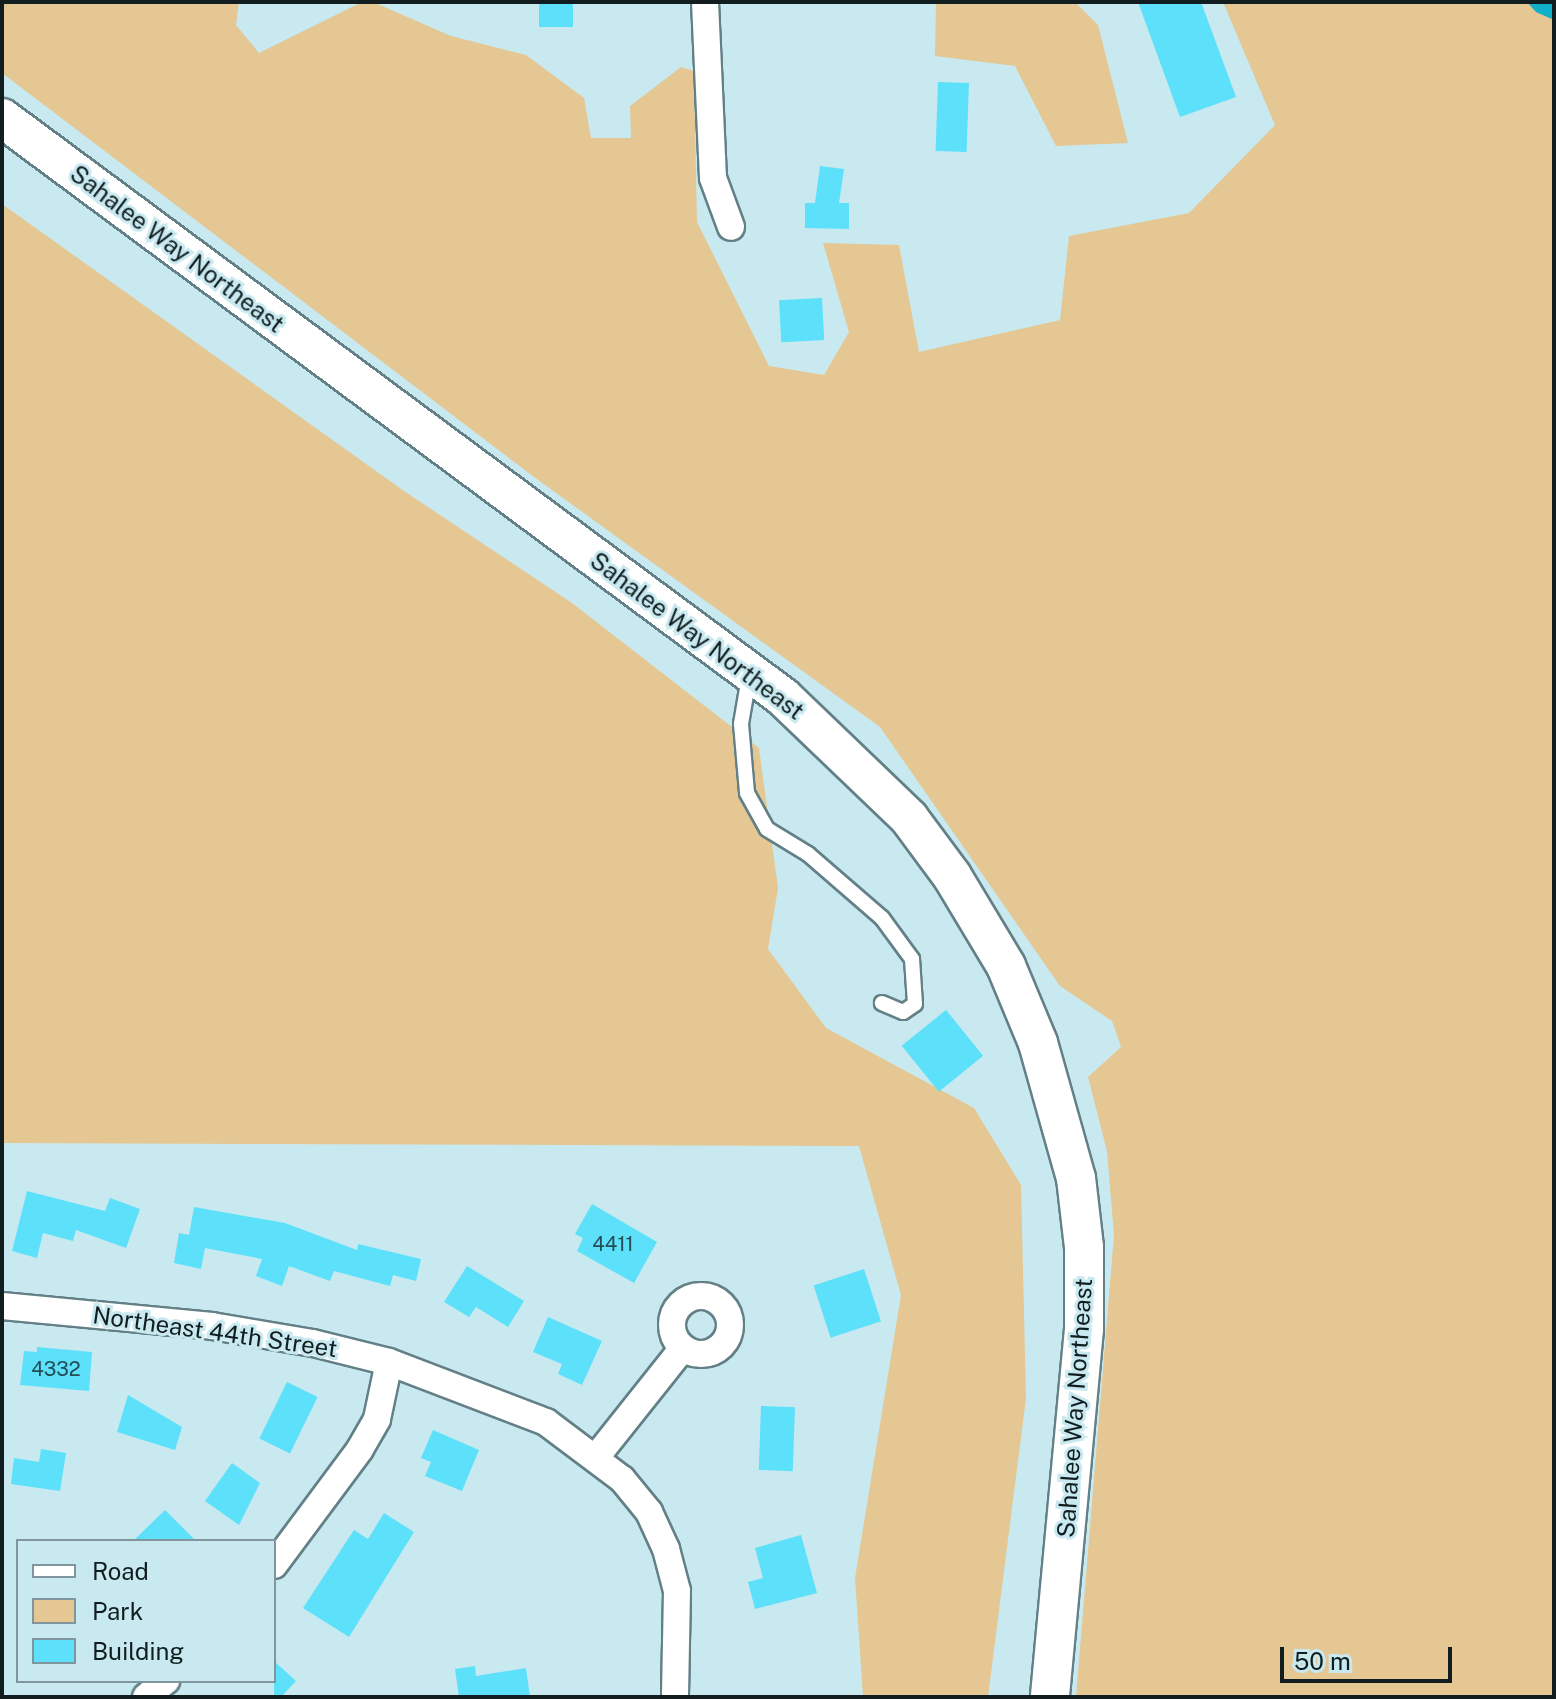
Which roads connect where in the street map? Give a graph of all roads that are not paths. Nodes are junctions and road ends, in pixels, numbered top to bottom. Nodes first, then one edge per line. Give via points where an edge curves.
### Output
1 (705, 2) edge
2 (2, 118) edge
3 (731, 227) dead end
4 (750, 672) junction
5 (882, 1003) dead end
6 (2, 1306) edge
7 (683, 1348) dead end
8 (389, 1362) junction
9 (597, 1456) junction
10 (276, 1562) edge
11 (164, 1683) edge
12 (146, 1697) edge
13 (675, 1697) edge
14 (1050, 1697) edge

1 - 3 street via 713,178
2 - 4 main road, Sahalee Way Northeast
4 - 5 lane via 741,724 747,793 767,829 808,854 882,918 912,959 915,1004 903,1012
4 - 14 main road, Sahalee Way Northeast via 909,818 952,876 1006,966 1061,1114 1082,1233 1084,1329
6 - 8 street, Northeast 44th Street via 212,1326
7 - 9 street
8 - 9 street, Northeast 44th Street via 504,1402
8 - 10 street via 377,1419
9 - 13 street, Northeast 44th Street via 649,1512 666,1549 677,1591
11 - 12 street

